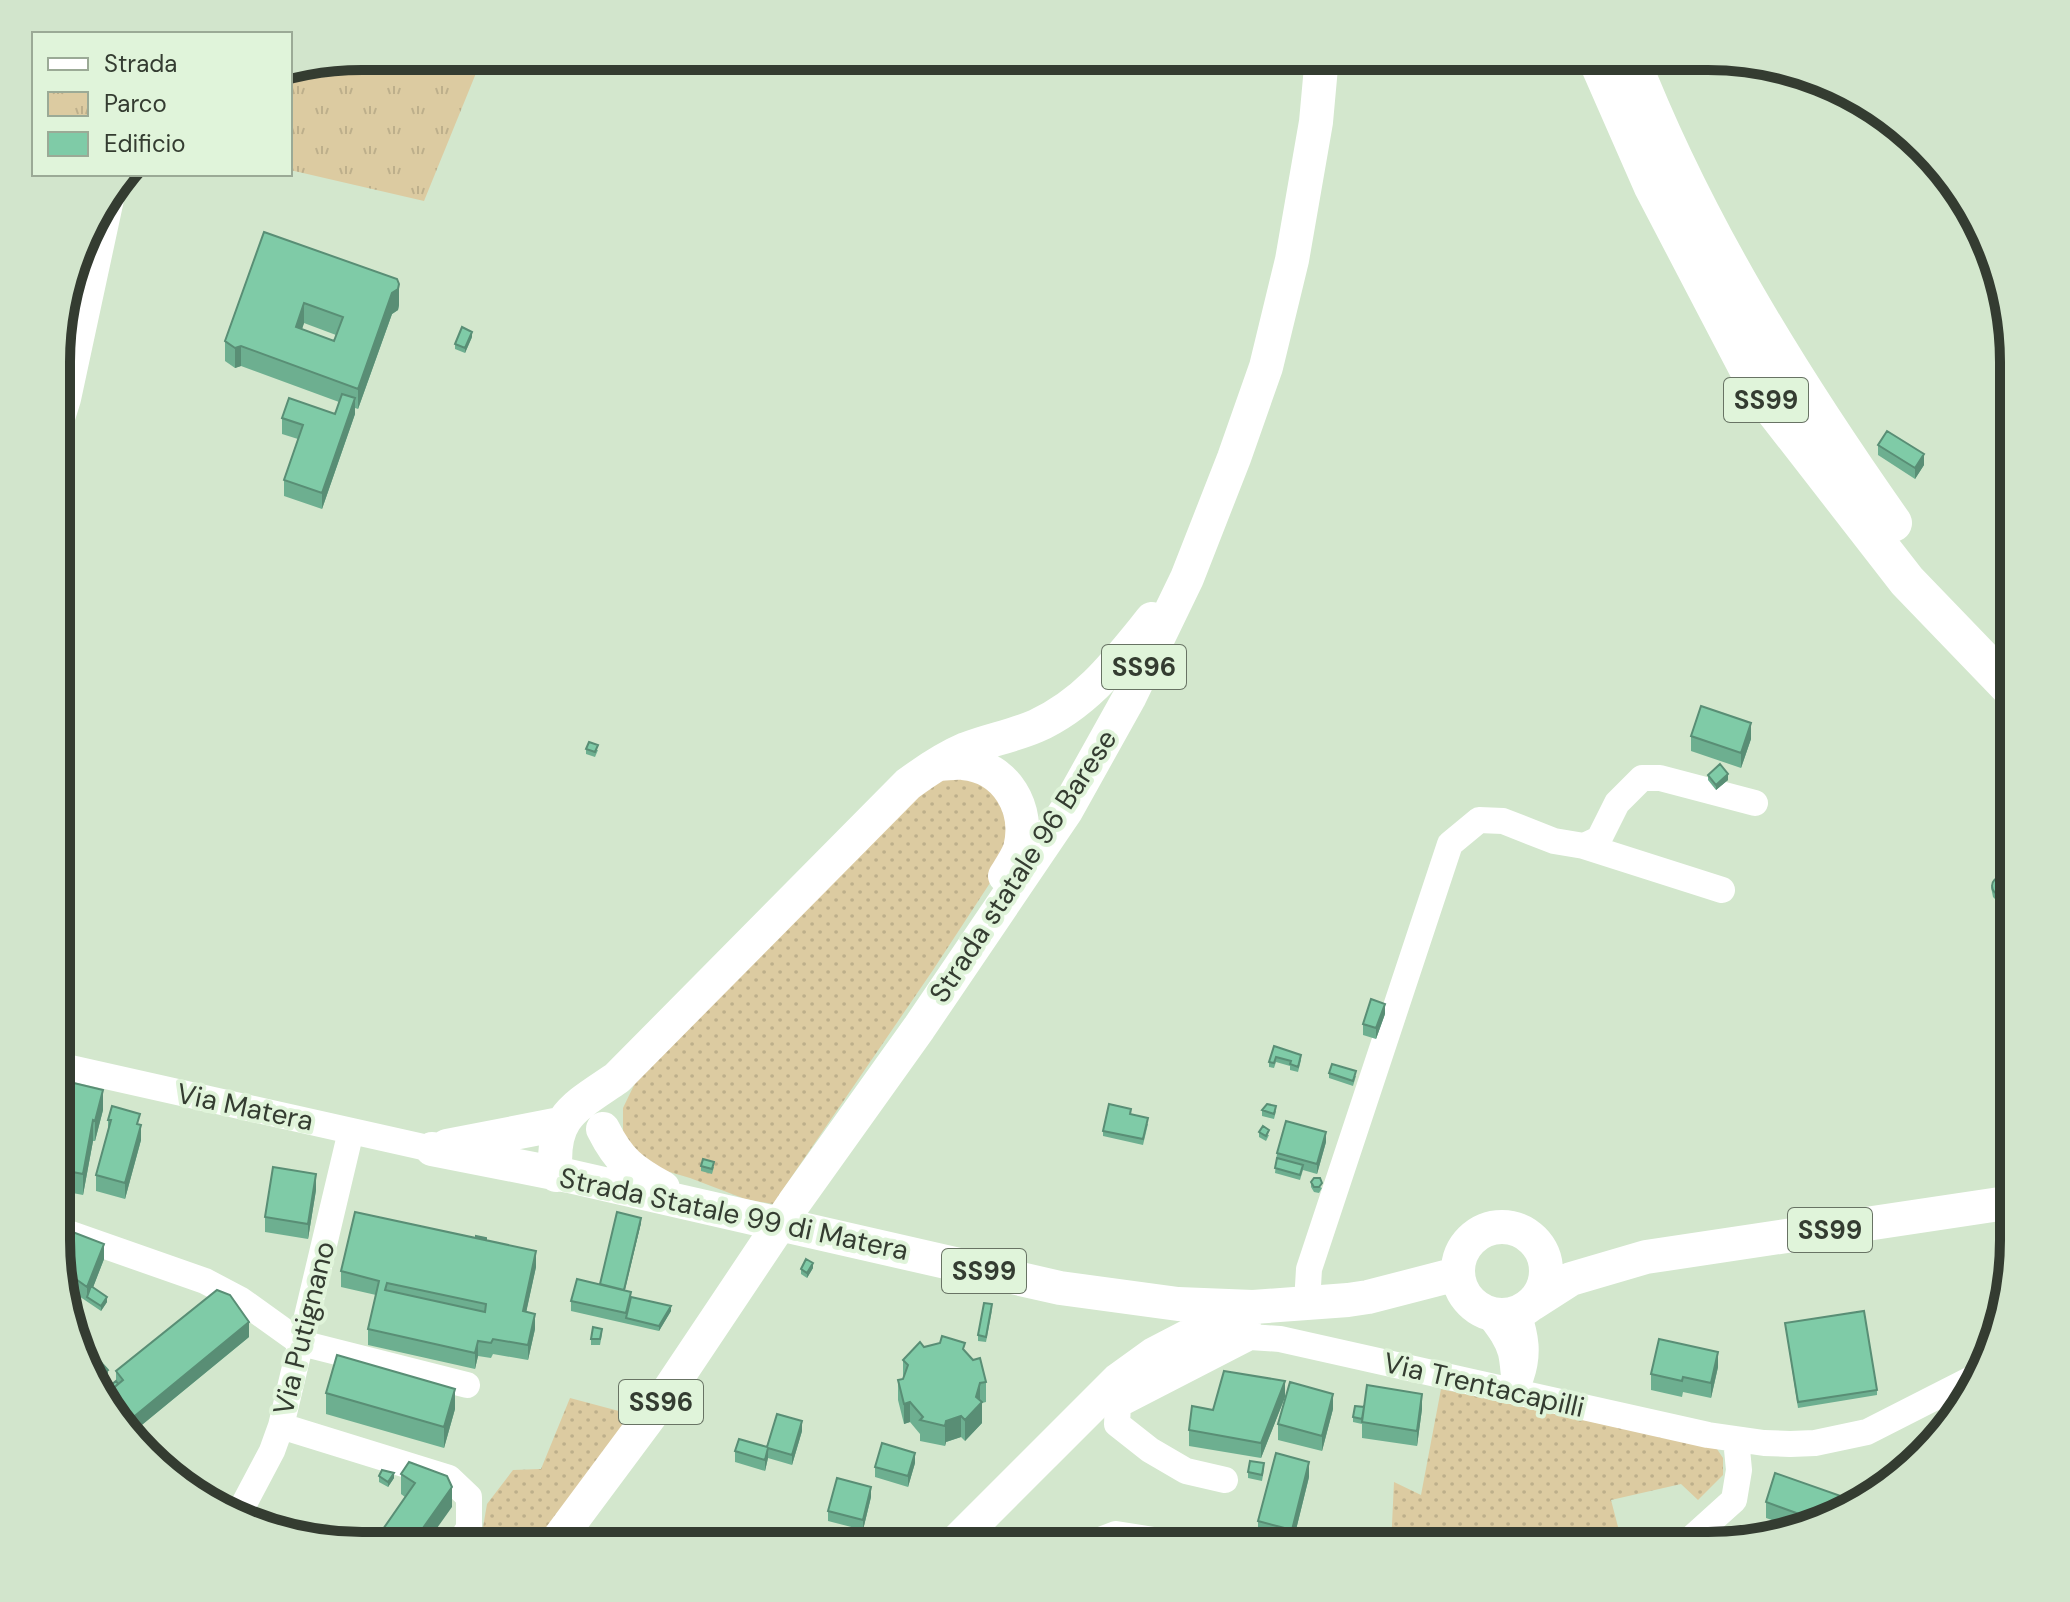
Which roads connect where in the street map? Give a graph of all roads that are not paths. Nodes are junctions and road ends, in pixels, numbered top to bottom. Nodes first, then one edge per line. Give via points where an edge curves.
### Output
1 (1321, 70) edge
2 (1602, 70) edge
3 (1635, 70) edge
4 (106, 221) edge
5 (70, 390) edge
6 (1234, 458) junction
7 (2000, 647) edge
8 (2000, 677) edge
9 (934, 765) junction
10 (1755, 803) dead end
11 (1584, 846) junction
12 (1722, 890) dead end
13 (919, 1028) junction
14 (70, 1068) edge
15 (617, 1078) junction
16 (560, 1124) junction
17 (603, 1129) junction
18 (351, 1131) junction
19 (432, 1149) junction
20 (562, 1176) junction
21 (2000, 1204) edge
22 (695, 1205) junction
23 (70, 1234) edge
24 (1646, 1257) junction
25 (1545, 1259) junction
26 (1492, 1301) junction
27 (1292, 1305) junction
28 (301, 1343) junction
29 (1962, 1383) edge
30 (467, 1385) dead end
31 (1517, 1392) junction
32 (281, 1426) junction
33 (1736, 1439) junction
34 (1225, 1480) dead end
35 (243, 1506) edge
36 (466, 1532) edge
37 (564, 1532) edge
38 (966, 1532) edge
39 (1699, 1532) edge

1 - 6 main road, Strada statale 96 Barese / SS96 via 1292,260 1266,367
2 - 8 highway, SS99 via 1653,187 1760,392 1907,581
3 - 7 highway, SS99 via 1653,117 1734,273 1828,429 1892,522
4 - 5 street
6 - 9 main road via 1155,615 1103,680 1037,725
6 - 13 main road, Strada statale 96 Barese / SS96 via 1187,578 1129,698 1066,811
9 - 13 main road via 964,762 995,773 1015,794 1023,822 1019,851
9 - 15 main road via 908,784
10 - 11 street via 1642,778 1617,803 1599,839
11 - 12 street
11 - 27 street via 1554,841 1503,821 1479,820 1450,844 1309,1269
13 - 37 main road, Strada statale 96 Barese / SS96 via 667,1393
14 - 18 street, Via Matera
15 - 16 main road
15 - 17 main road
16 - 19 main road
16 - 20 main road via 554,1151
17 - 20 main road via 589,1156
17 - 22 main road via 613,1151 632,1171
18 - 19 street, Via Matera
18 - 28 street, Via Putignano
19 - 20 main road, Strada Statale 99 di Matera / SS99
20 - 22 main road, Strada Statale 99 di Matera / SS99
21 - 24 main road, SS99
22 - 27 main road, Strada Statale 99 di Matera / SS99 via 1060,1288 1178,1304
23 - 28 street via 205,1281
24 - 25 main road, SS99
24 - 26 main road, SS99
25 - 26 main road via 1544,1283
25 - 26 main road via 1528,1235 1516,1229 1501,1226 1474,1236 1459,1260
26 - 27 main road, Strada Statale 99 di Matera / SS99 via 1368,1297
26 - 31 street via 1512,1356
27 - 38 main road via 1206,1327 1154,1354 1118,1380
28 - 30 street
28 - 32 street, Via Putignano
29 - 33 street, Via Trentacapilli via 1867,1432 1815,1443
31 - 33 street, Via Trentacapilli
31 - 34 street, Via Trentacapilli via 1280,1339 1250,1337 1118,1405 1117,1424 1150,1450 1186,1471
32 - 35 street, Via Putignano
32 - 36 street via 449,1478 469,1497
33 - 39 street via 1739,1470 1734,1500

